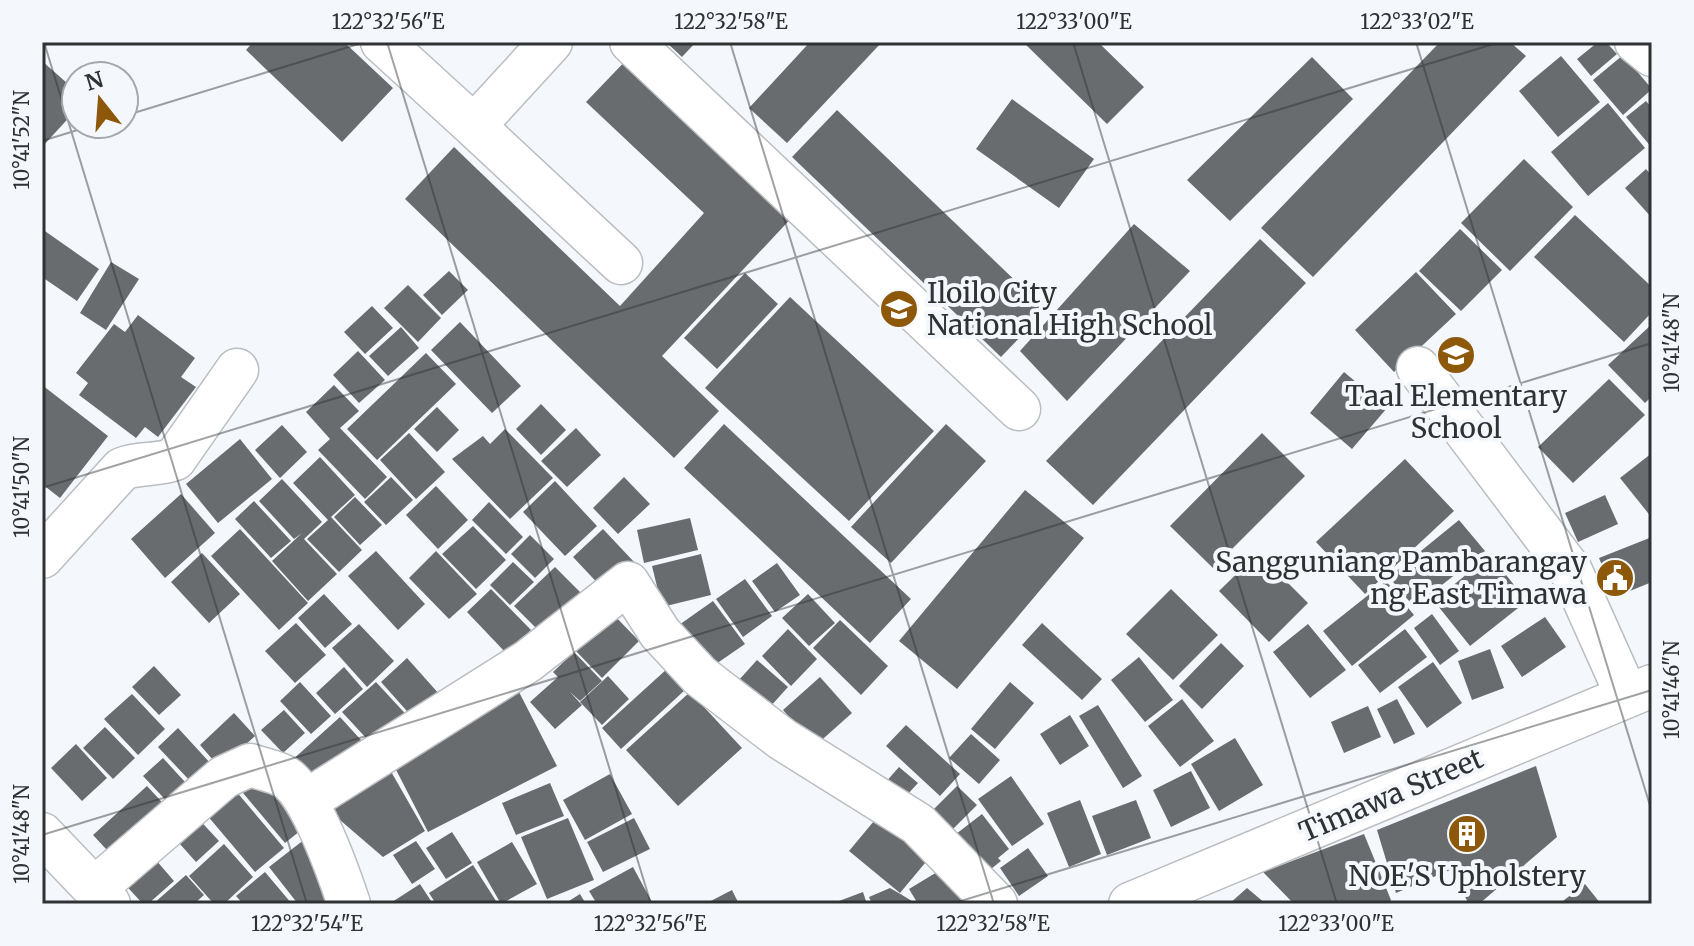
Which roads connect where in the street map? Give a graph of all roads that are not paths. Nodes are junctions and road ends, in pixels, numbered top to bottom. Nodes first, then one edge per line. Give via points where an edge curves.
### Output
1 (382, 42) edge
2 (551, 42) edge
3 (631, 42) edge
4 (1636, 42) edge
5 (1652, 55) edge
6 (474, 126) junction
7 (621, 263) dead end
8 (1418, 368) dead end
9 (237, 370) dead end
10 (1019, 409) dead end
11 (44, 552) edge
12 (1640, 691) edge
13 (306, 801) junction
14 (42, 834) edge
15 (102, 896) edge
16 (349, 904) edge
17 (996, 904) edge
18 (1130, 904) edge

1 - 6 street
2 - 6 street
3 - 10 street
4 - 5 street
6 - 7 street
8 - 12 street via 1571,571
9 - 11 street via 175,459 122,469
12 - 18 street, Timawa Street
13 - 15 street via 287,778 250,765 224,777
13 - 16 street
13 - 17 street via 528,661 628,583 660,633 700,676 782,739 918,824
14 - 15 street

